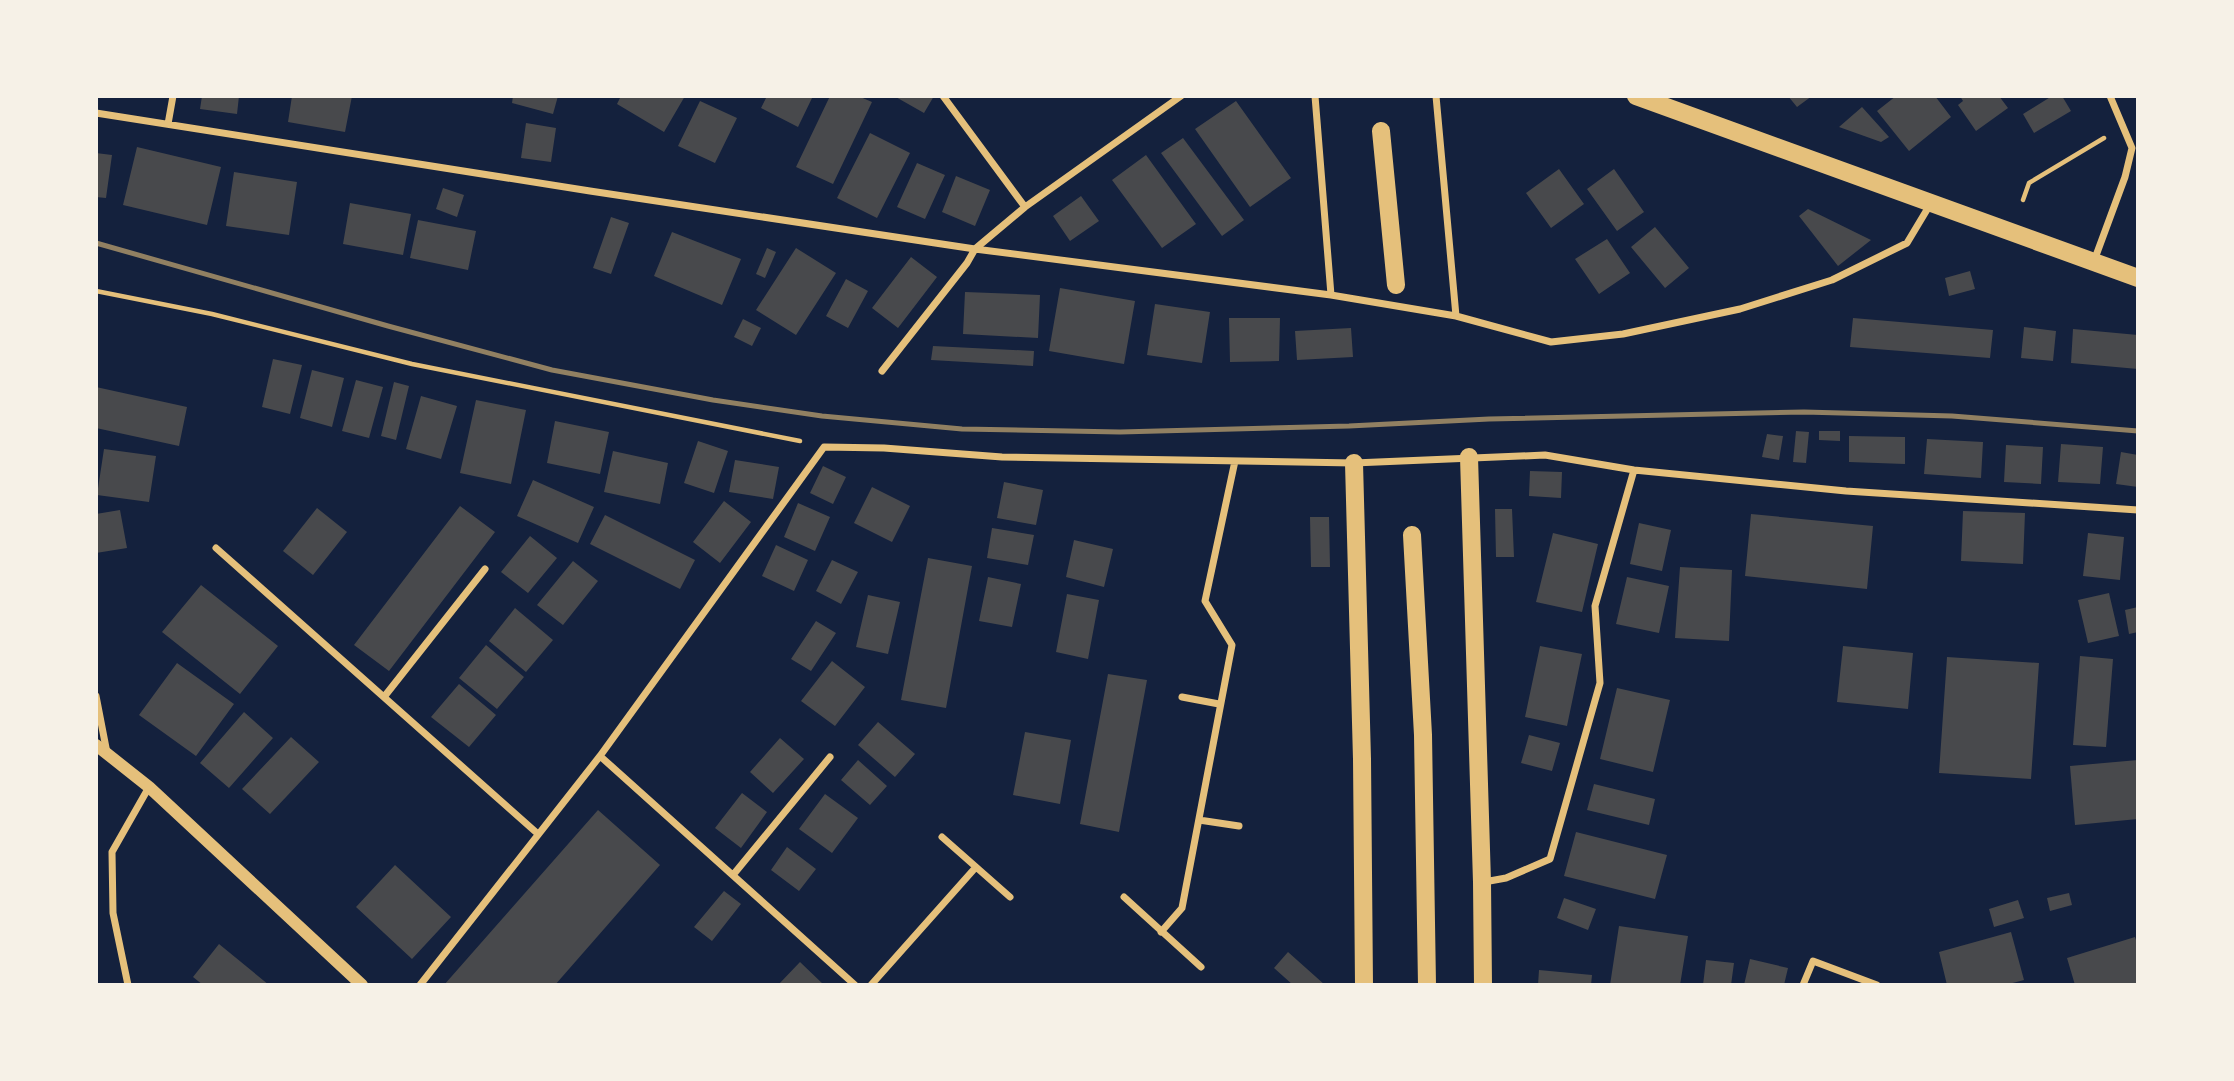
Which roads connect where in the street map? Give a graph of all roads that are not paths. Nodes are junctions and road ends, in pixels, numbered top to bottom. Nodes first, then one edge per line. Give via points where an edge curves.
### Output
1 (173, 96) edge
2 (943, 96) edge
3 (1181, 96) edge
4 (1315, 96) edge
5 (1436, 96) edge
6 (1636, 96) edge
7 (2110, 96) edge
8 (96, 113) edge
9 (169, 124) junction
10 (1381, 131) dead end
11 (1931, 203) junction
12 (1025, 207) junction
13 (975, 249) junction
14 (2094, 261) junction
15 (2138, 278) edge
16 (1396, 285) dead end
17 (1331, 295) junction
18 (1456, 316) junction
19 (882, 371) dead end
20 (1469, 457) junction
21 (1235, 461) junction
22 (1354, 463) junction
23 (1634, 470) junction
24 (2138, 510) edge
25 (1412, 536) dead end
26 (216, 548) dead end
27 (485, 569) dead end
28 (96, 696) edge
29 (384, 697) junction
30 (1182, 697) dead end
31 (1219, 704) junction
32 (102, 749) edge
33 (600, 756) junction
34 (830, 757) dead end
35 (149, 788) junction
36 (1199, 820) junction
37 (1239, 826) dead end
38 (538, 834) junction
39 (942, 837) dead end
40 (976, 867) junction
41 (733, 875) junction
42 (1482, 882) junction
43 (1010, 897) dead end
44 (1124, 897) dead end
45 (1161, 932) junction
46 (1200, 967) dead end
47 (128, 985) edge
48 (362, 985) edge
49 (420, 985) edge
50 (855, 985) edge
51 (871, 985) edge
52 (1364, 985) edge
53 (1427, 985) edge
54 (1483, 985) edge
55 (1803, 985) edge
56 (1877, 985) edge

1 - 9 street
2 - 12 street
3 - 12 street
4 - 17 street
5 - 18 street
6 - 11 main road
7 - 14 street via 2132,148
8 - 9 street
9 - 13 street
10 - 16 main road
11 - 14 main road
11 - 18 street via 1907,243 1832,280 1740,309 1623,334 1551,342
12 - 13 street
13 - 17 street
13 - 19 street
14 - 15 main road
17 - 18 street
20 - 22 street
20 - 23 street via 1545,455
20 - 42 main road
21 - 22 street
21 - 31 street via 1205,601 1232,645
21 - 33 street via 1002,457 824,447
22 - 52 main road
23 - 24 street via 1846,491
23 - 42 street via 1595,606 1600,683 1550,859 1506,878
25 - 53 main road via 1423,735
26 - 29 street
27 - 29 street
28 - 32 street
29 - 38 street
30 - 31 street
31 - 36 street
32 - 35 street
33 - 38 street
33 - 41 street
34 - 41 street
35 - 47 street via 112,852 113,913
35 - 48 street
36 - 37 street
36 - 45 street via 1182,908
38 - 49 street
39 - 40 street
40 - 43 street
40 - 51 street
41 - 50 street
42 - 54 main road
44 - 45 street
45 - 46 street
55 - 56 street via 1813,961

